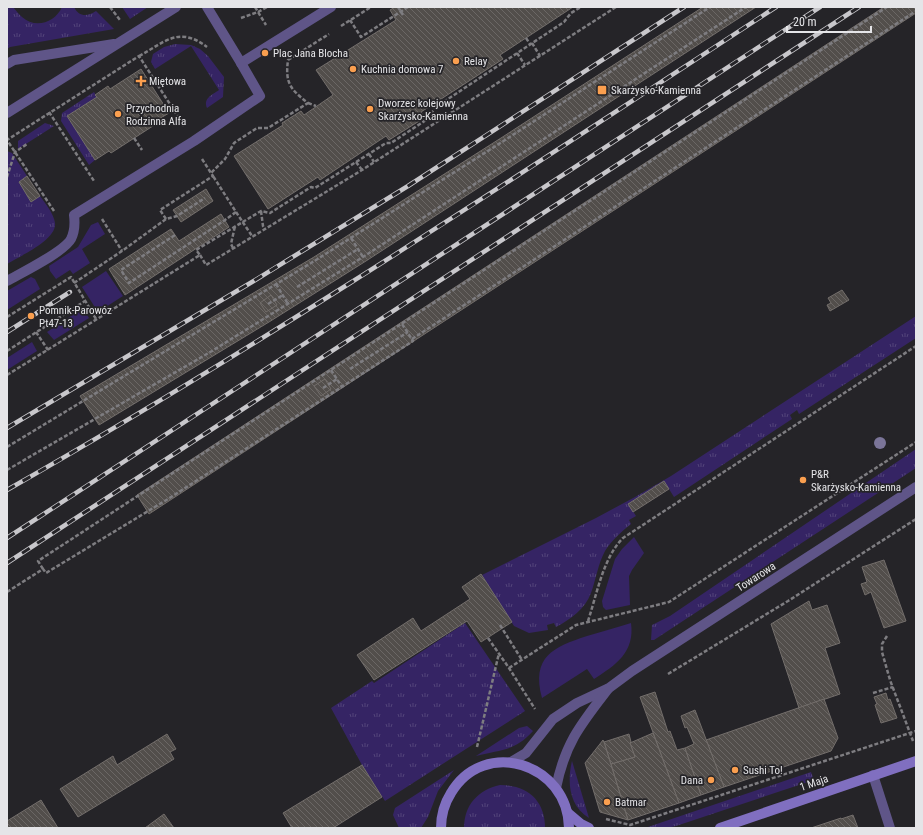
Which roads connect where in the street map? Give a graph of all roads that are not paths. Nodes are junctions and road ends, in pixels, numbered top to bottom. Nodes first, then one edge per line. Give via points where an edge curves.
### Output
1 (176, 7) edge
2 (207, 7) edge
3 (331, 7) edge
4 (118, 43) junction
5 (241, 63) junction
6 (7, 64) edge
7 (7, 113) edge
8 (7, 281) edge
9 (916, 487) edge
10 (609, 688) junction
11 (916, 761) edge
12 (511, 762) junction
13 (873, 775) junction
14 (556, 788) junction
15 (568, 813) junction
16 (440, 826) edge
17 (569, 828) edge
18 (590, 828) edge
19 (720, 828) edge
20 (890, 828) edge

1 - 4 street
2 - 5 street
3 - 5 street
4 - 6 street via 14,60
4 - 7 street
5 - 8 street via 260,96 194,141 74,215 75,226 71,239 60,251
9 - 10 street, Towarowa
10 - 12 street, Towarowa via 577,703 553,719 526,753
10 - 14 street, Towarowa via 576,732 563,760
11 - 13 street, 1 Maja
12 - 14 street via 535,770
12 - 16 street via 485,766 463,778 447,799
13 - 19 street, 1 Maja
13 - 20 street
14 - 15 street
15 - 17 street
15 - 18 street

